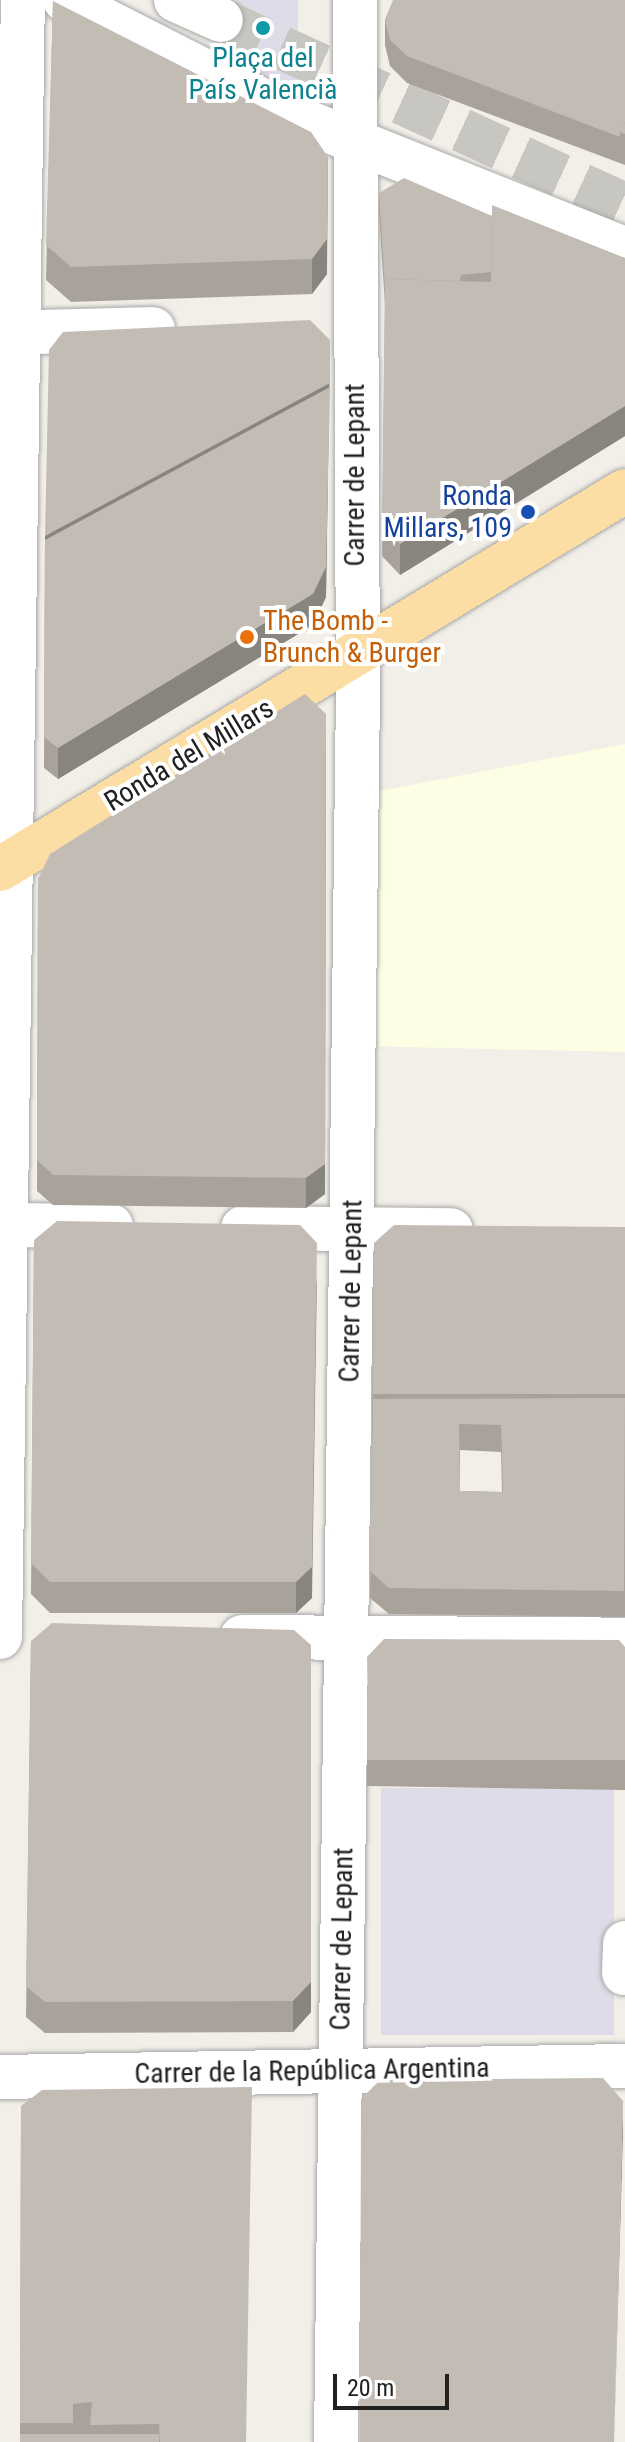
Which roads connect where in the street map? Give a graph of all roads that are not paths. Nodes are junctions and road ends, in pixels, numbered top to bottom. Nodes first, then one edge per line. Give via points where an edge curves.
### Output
1 (23, 0) edge
2 (65, 0) edge
3 (176, 0) edge
4 (355, 0) edge
5 (221, 20) tunnel mouth
6 (354, 139) junction
7 (625, 249) edge
8 (190, 328) edge
9 (9, 333) edge
10 (625, 491) edge
11 (355, 655) junction
12 (4, 867) edge
13 (2, 1225) edge
14 (152, 1227) edge
15 (198, 1227) edge
16 (351, 1229) junction
17 (486, 1231) edge
18 (12, 1636) edge
19 (206, 1637) edge
20 (346, 1638) junction
21 (625, 1640) edge
22 (344, 1796) junction
23 (625, 1943) edge
24 (624, 1973) edge
25 (365, 1976) dead end
26 (625, 2066) edge
27 (340, 2071) junction
28 (0, 2077) edge
29 (336, 2442) edge

1 - 9 street
2 - 6 street via 297,118
3 - 5 street
4 - 6 street, Carrer de Lepant
6 - 7 street
6 - 11 street, Carrer de Lepant via 336,324
8 - 9 street
9 - 12 street
10 - 11 main road, Ronda del Millars
11 - 12 main road, Ronda del Millars
11 - 16 street, Carrer de Lepant
12 - 13 street
13 - 14 street
13 - 18 street
15 - 16 street
16 - 17 street
16 - 20 street, Carrer de Lepant
19 - 20 street
20 - 21 street
20 - 22 street, Carrer de Lepant
22 - 25 street via 368,1834
22 - 27 street, Carrer de Lepant
23 - 24 street
26 - 27 street, Carrer de la República Argentina
27 - 28 street, Carrer de la República Argentina
27 - 29 street, Carrer de Lepant

